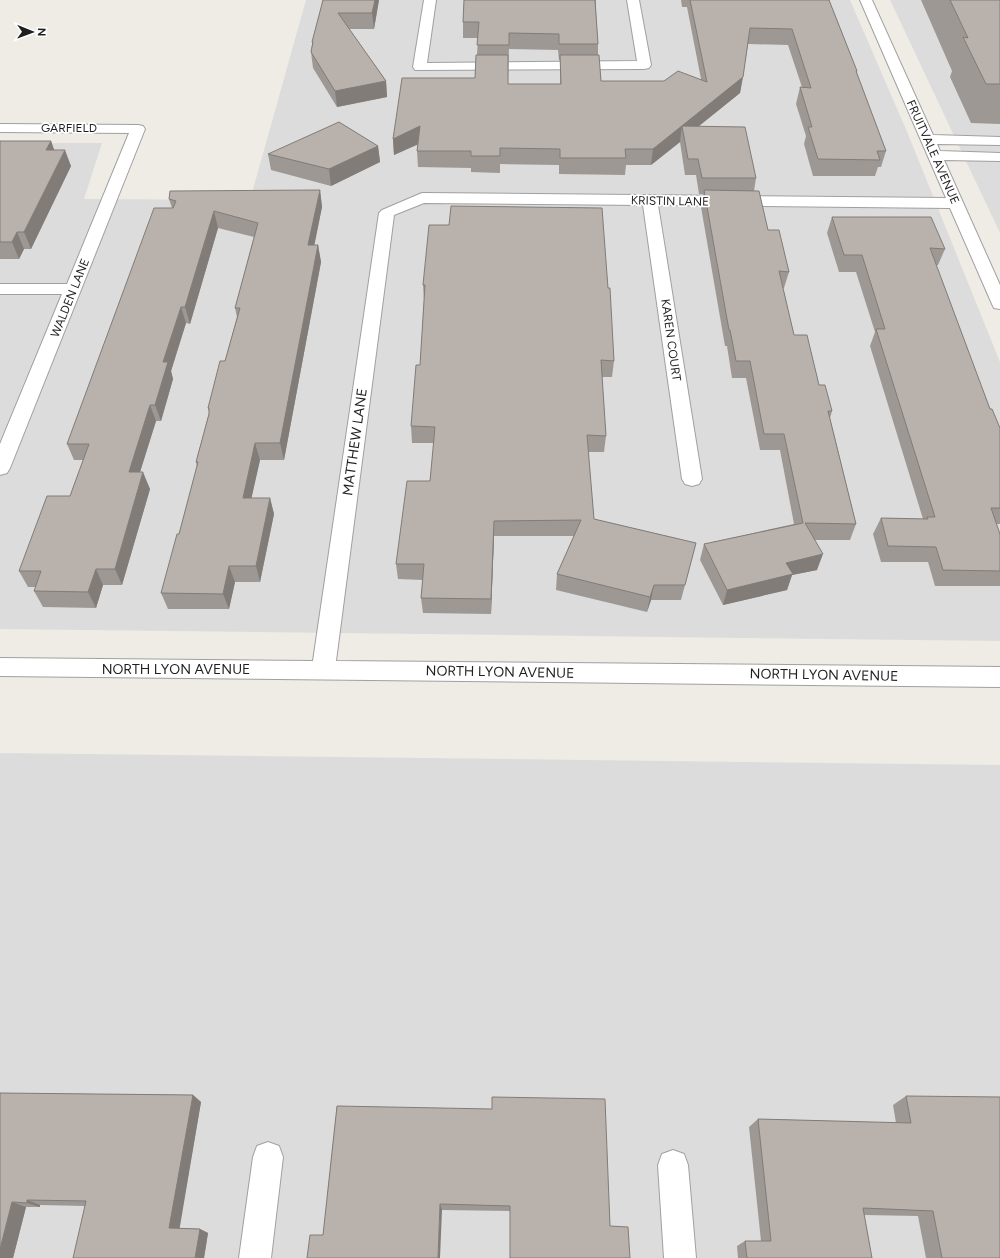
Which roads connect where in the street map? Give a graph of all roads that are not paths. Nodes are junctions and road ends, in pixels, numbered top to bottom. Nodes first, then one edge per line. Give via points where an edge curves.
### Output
1 (430, 0) edge
2 (634, 0) edge
3 (866, 0) edge
4 (0, 128) edge
5 (138, 129) joint
6 (927, 139) junction
7 (1000, 141) edge
8 (935, 155) junction
9 (1000, 157) edge
10 (650, 200) junction
11 (956, 203) junction
12 (387, 213) joint
13 (0, 289) edge
14 (74, 289) junction
15 (1000, 304) edge
16 (0, 468) edge
17 (692, 479) dead end
18 (0, 667) edge
19 (323, 670) junction
20 (1000, 677) edge
21 (268, 1157) dead end
22 (673, 1165) dead end
23 (255, 1258) edge
24 (680, 1258) edge

1 - 2 street via 420,67 644,65
3 - 6 street, FRUITVALE AVENUE
4 - 5 street, GARFIELD
5 - 14 street, WALDEN LANE
6 - 7 street
6 - 8 street, FRUITVALE AVENUE
8 - 9 street
8 - 11 street, FRUITVALE AVENUE
10 - 11 street, KRISTIN LANE
10 - 12 street, KRISTIN LANE via 422,198
10 - 17 street, KAREN COURT
11 - 15 street, FRUITVALE AVENUE
12 - 19 street, MATTHEW LANE
13 - 14 street
14 - 16 street, WALDEN LANE
18 - 19 street, NORTH LYON AVENUE
19 - 20 street, NORTH LYON AVENUE
21 - 23 street
22 - 24 street

